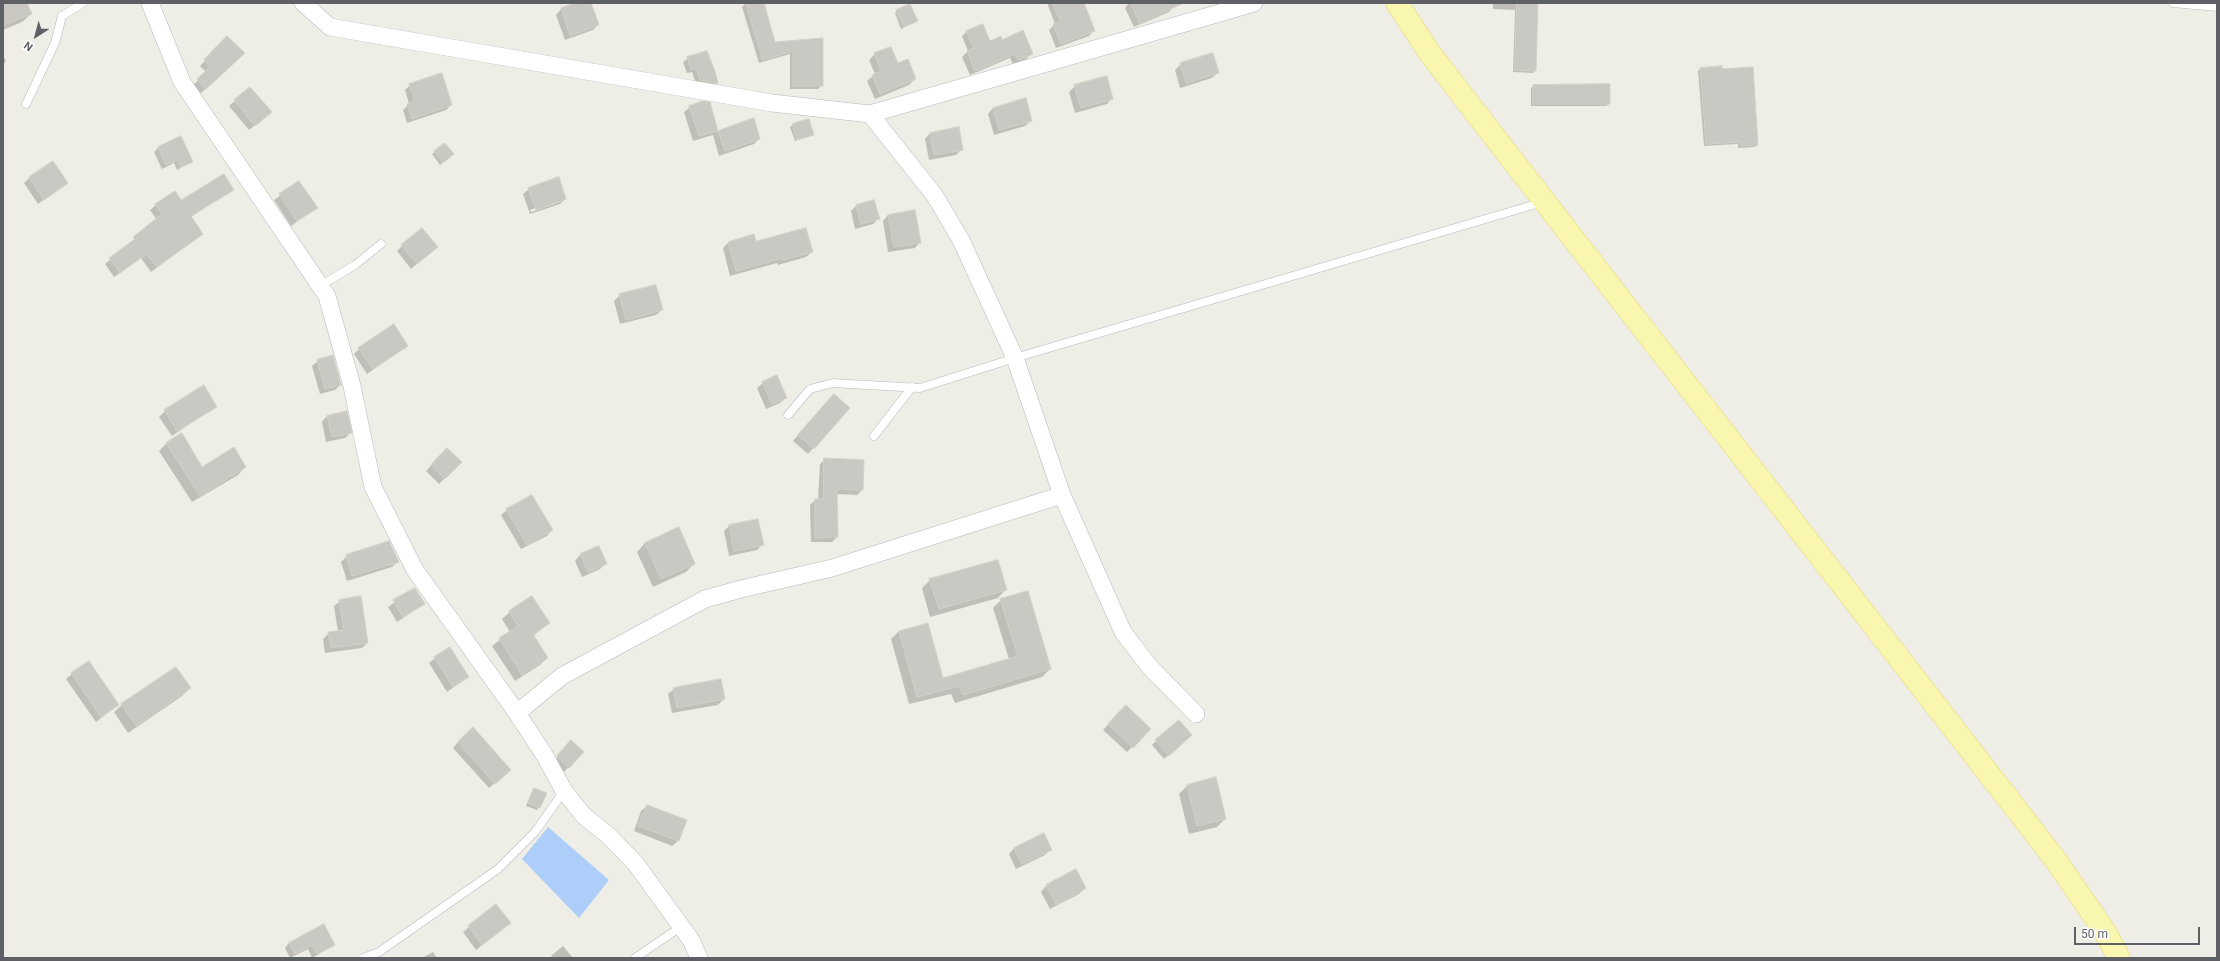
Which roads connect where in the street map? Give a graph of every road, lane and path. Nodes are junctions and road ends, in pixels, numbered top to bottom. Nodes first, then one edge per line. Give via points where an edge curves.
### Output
1 (83, 3) edge
2 (150, 3) edge
3 (304, 3) edge
4 (1254, 3) edge
5 (1397, 3) edge
6 (2173, 3) edge
7 (2217, 7) edge
8 (26, 104) dead end
9 (870, 114) junction
10 (1544, 202) junction
11 (381, 244) dead end
12 (320, 286) junction
13 (1015, 358) junction
14 (912, 388) junction
15 (788, 415) dead end
16 (874, 436) dead end
17 (1062, 495) junction
18 (517, 713) junction
19 (1196, 714) dead end
20 (564, 791) junction
21 (682, 926) junction
22 (363, 958) edge
23 (635, 958) edge
24 (699, 958) edge
25 (2119, 958) edge

1 - 8 lane via 62,16 55,43
2 - 12 street via 182,82
3 - 9 street via 330,27 772,103
4 - 9 street
5 - 10 main road via 1429,52
6 - 7 lane
9 - 13 street via 935,196 948,217
10 - 13 lane
10 - 25 main road via 2055,859 2105,932
11 - 12 lane via 355,265
12 - 18 street via 327,296 341,341 373,487 415,570
13 - 14 lane via 920,388
13 - 17 street
14 - 15 lane via 833,383 810,389
14 - 16 lane
17 - 18 street via 832,568 705,599 562,676
17 - 19 street via 1123,632 1149,666
18 - 20 street
20 - 21 street via 584,816 609,836 636,864
20 - 22 lane via 535,832 498,869 379,952
21 - 23 lane
21 - 24 street

